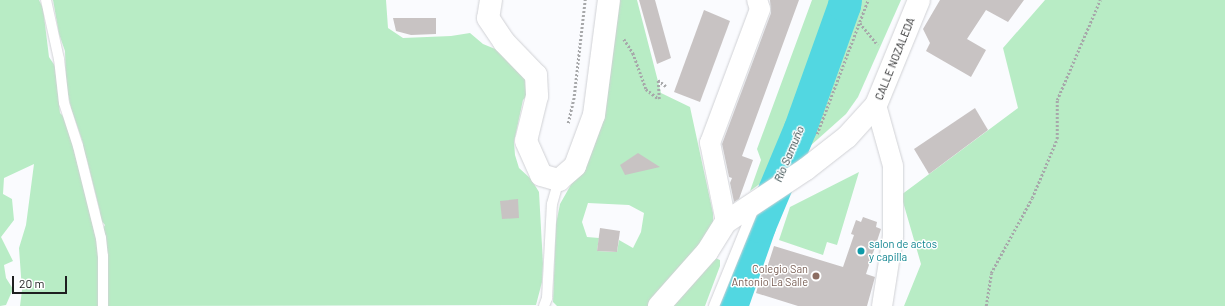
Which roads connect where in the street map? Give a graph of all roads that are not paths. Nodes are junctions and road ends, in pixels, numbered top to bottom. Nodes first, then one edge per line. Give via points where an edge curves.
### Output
1 (46, 0) edge
2 (491, 0) edge
3 (610, 0) edge
4 (757, 0) edge
5 (919, 0) edge
6 (876, 105) junction
7 (558, 180) junction
8 (757, 201) junction
9 (722, 228) junction
10 (103, 306) edge
11 (544, 306) edge
12 (659, 306) edge
13 (714, 306) edge
14 (882, 306) edge

1 - 10 lane via 59,59 64,103 78,146 101,238 104,256
2 - 7 street via 488,18 504,42 536,75 537,96 526,141 541,175
3 - 7 street via 594,115 575,166
4 - 9 street via 760,10 710,143
5 - 6 street, CALLE NOZALEDA
6 - 8 street, CALLE NOZALEDA via 847,137
6 - 14 street via 893,166 893,236
7 - 11 lane via 552,204 547,298
8 - 9 street, CALLE NOZALEDA
8 - 13 lane
9 - 12 street via 707,252

